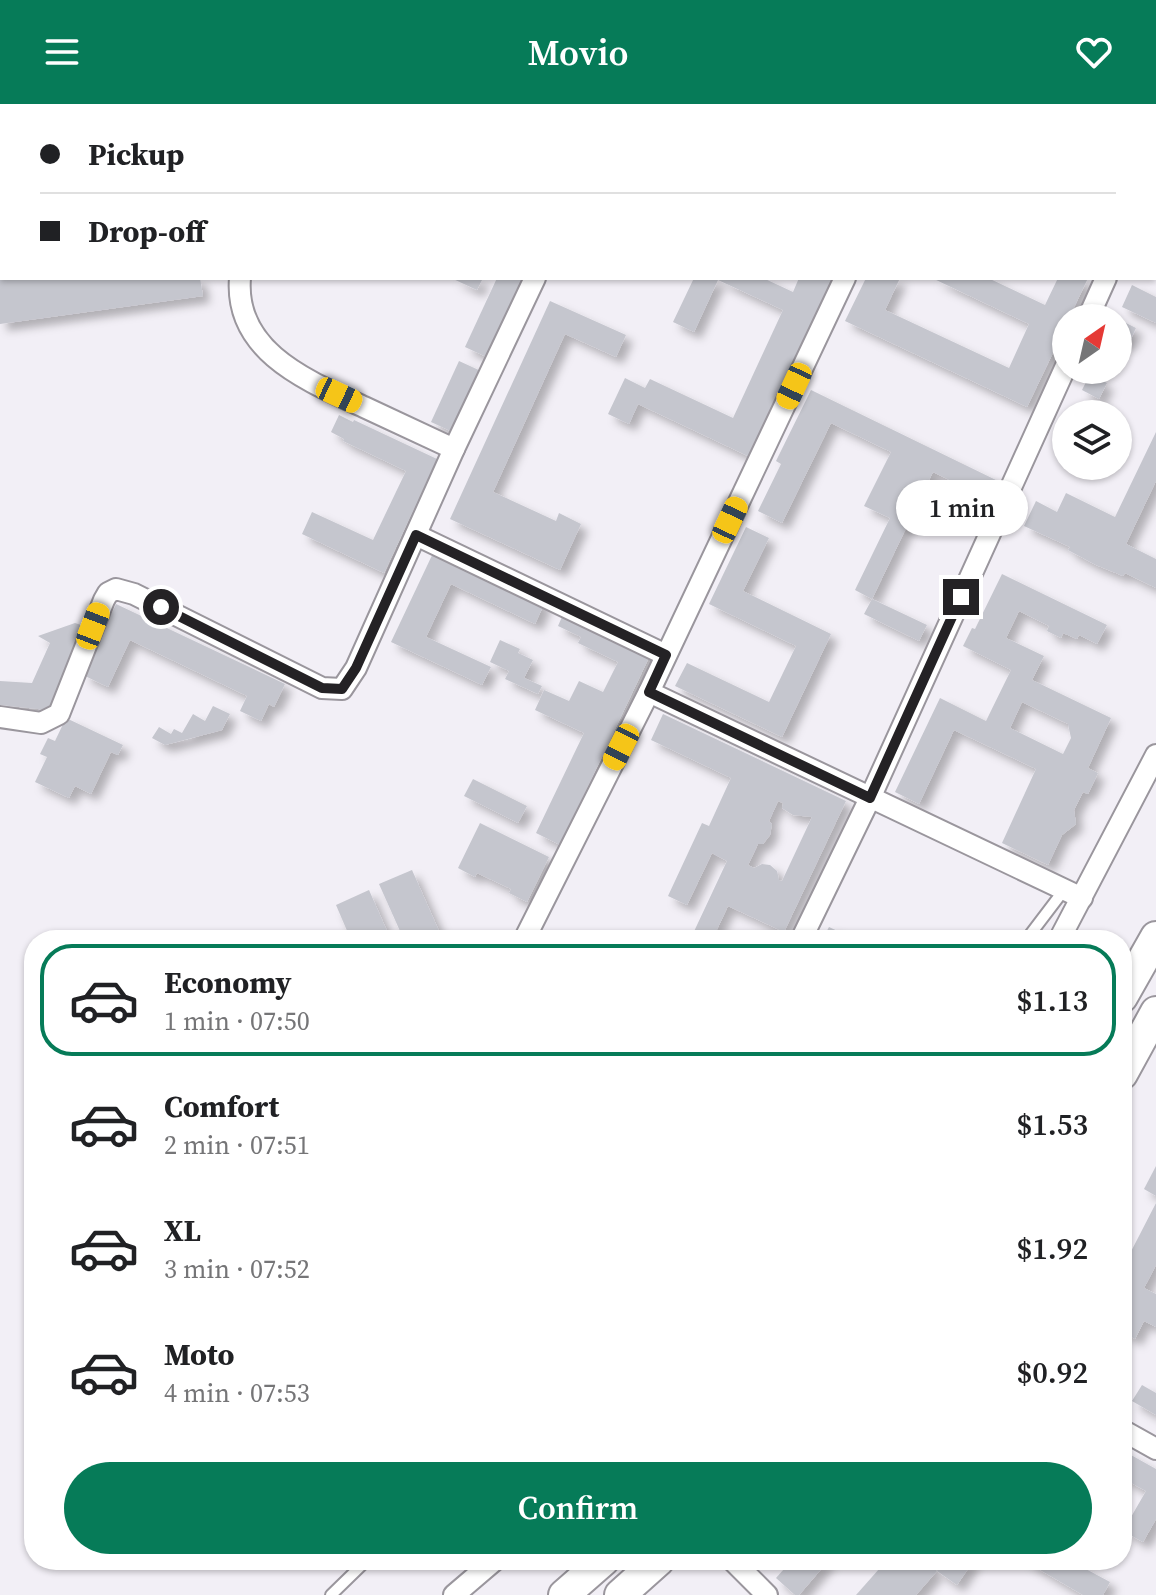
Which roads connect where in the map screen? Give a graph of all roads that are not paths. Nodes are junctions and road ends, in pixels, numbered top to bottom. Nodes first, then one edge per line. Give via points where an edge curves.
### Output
1 (240, 280) edge
2 (534, 280) edge
3 (844, 280) edge
4 (1105, 280) edge
5 (1094, 304) edge
6 (1058, 384) edge
7 (454, 449) junction
8 (416, 535) junction
9 (666, 655) junction
10 (649, 692) junction
11 (0, 717) edge
12 (1156, 755) edge
13 (870, 798) junction
14 (1073, 894) junction
15 (529, 930) edge
16 (806, 930) edge
17 (1036, 930) edge
18 (1062, 930) edge
19 (1156, 937) edge
20 (1132, 979) edge
21 (1156, 1012) edge
22 (1132, 1056) edge
23 (1132, 1436) edge
24 (1156, 1449) edge
25 (357, 1570) edge
26 (483, 1570) edge
27 (593, 1570) edge
28 (648, 1570) edge
29 (742, 1570) edge
30 (331, 1595) edge
31 (454, 1595) edge
32 (564, 1595) edge
33 (620, 1595) edge
34 (767, 1595) edge

1 - 7 street via 244,317 277,360 310,382
2 - 7 street
3 - 9 street
4 - 5 street
6 - 13 street
7 - 8 street
8 - 9 street
8 - 11 street via 342,689 322,688 116,589 104,600 59,714 41,723
9 - 10 street
10 - 13 street
10 - 15 street
12 - 14 street
13 - 14 street
13 - 16 street
14 - 17 lane
14 - 18 street
19 - 20 main road
21 - 22 main road
23 - 24 street
25 - 30 lane
26 - 31 street
27 - 32 main road
28 - 33 main road
29 - 34 street

